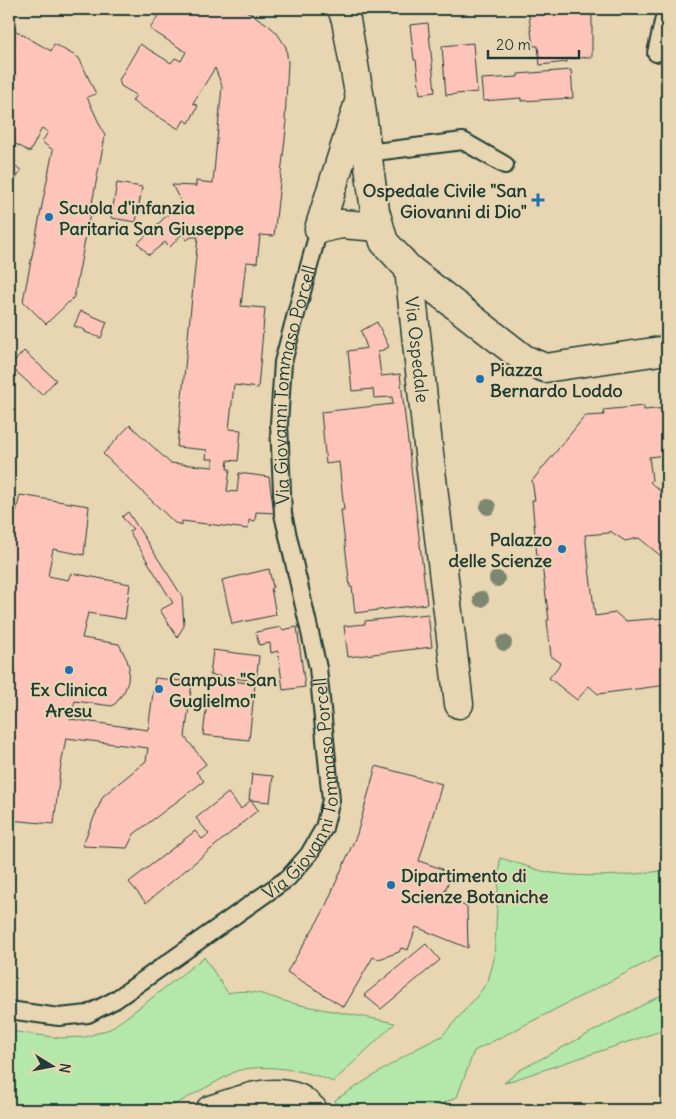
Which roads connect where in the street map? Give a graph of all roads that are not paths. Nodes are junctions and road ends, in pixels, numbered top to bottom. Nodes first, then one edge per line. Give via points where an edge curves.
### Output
1 (342, 9) edge
2 (666, 9) edge
3 (656, 53) dead end
4 (360, 99) junction
5 (367, 153) junction
6 (505, 165) dead end
7 (379, 227) junction
8 (319, 229) junction
9 (409, 269) junction
10 (667, 350) edge
11 (459, 704) dead end
12 (9, 1010) edge
13 (210, 1110) edge
14 (313, 1110) edge

1 - 4 street
2 - 3 lane
4 - 5 street
4 - 8 street, Via Giovanni Tommaso Porcell
5 - 6 lane via 463,141
5 - 7 street
7 - 8 street via 341,224
7 - 9 street via 384,242
8 - 12 lane, Via Giovanni Tommaso Porcell via 283,362 280,424 283,514 318,668 331,800 324,828 309,854 288,878 115,1000 88,1014 59,1017
9 - 10 street via 524,359 545,368
9 - 11 street, Via Ospedale
13 - 14 street via 258,1094 299,1098

